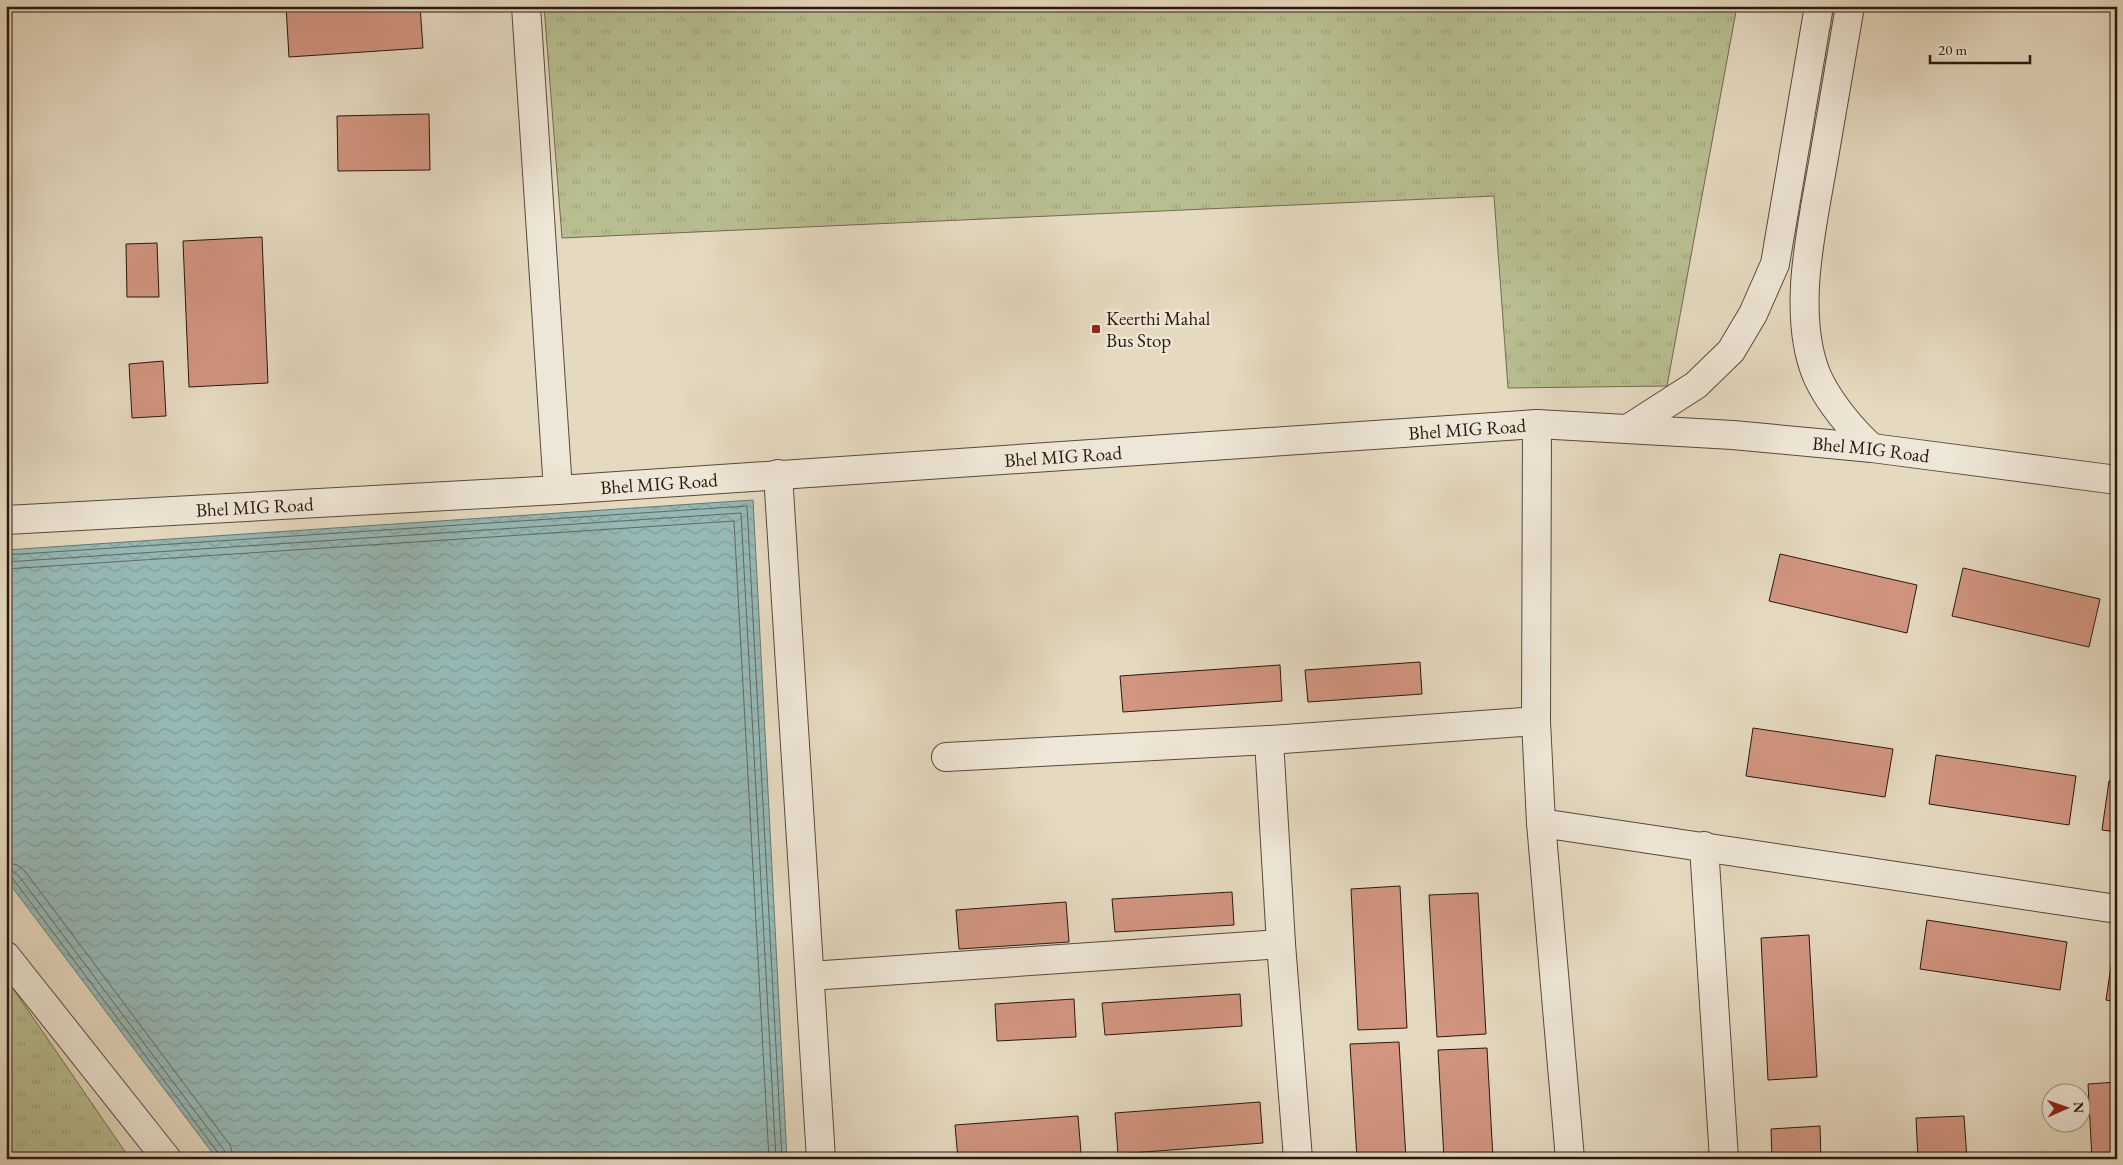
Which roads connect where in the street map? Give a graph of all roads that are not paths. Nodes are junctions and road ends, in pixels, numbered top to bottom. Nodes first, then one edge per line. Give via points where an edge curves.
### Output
1 (526, 6) edge
2 (1819, 6) edge
3 (1850, 6) edge
4 (1537, 424) junction
5 (1629, 428) junction
6 (1872, 448) junction
7 (778, 474) junction
8 (2117, 480) edge
9 (558, 490) junction
10 (6, 520) edge
11 (1536, 721) junction
12 (1269, 740) junction
13 (946, 757) dead end
14 (1541, 823) junction
15 (1704, 846) junction
16 (2117, 909) edge
17 (1281, 944) junction
18 (6, 956) edge
19 (810, 976) junction
20 (167, 1159) edge
21 (821, 1159) edge
22 (1298, 1159) edge
23 (1570, 1159) edge
24 (1724, 1159) edge

1 - 9 street
2 - 5 street via 1775,264 1753,314 1731,350 1696,385
3 - 6 street via 1805,270 1806,336 1817,376 1838,410
4 - 5 street, Bhel MIG Road
4 - 7 street, Bhel MIG Road
4 - 11 street
5 - 6 street, Bhel MIG Road
6 - 8 street, Bhel MIG Road
7 - 9 street, Bhel MIG Road
7 - 19 street
9 - 10 street, Bhel MIG Road
11 - 12 street
11 - 14 street
12 - 13 street
12 - 17 street
14 - 15 street
14 - 23 street
15 - 16 street
15 - 24 street
17 - 19 street
17 - 22 street
18 - 20 street
19 - 21 street

